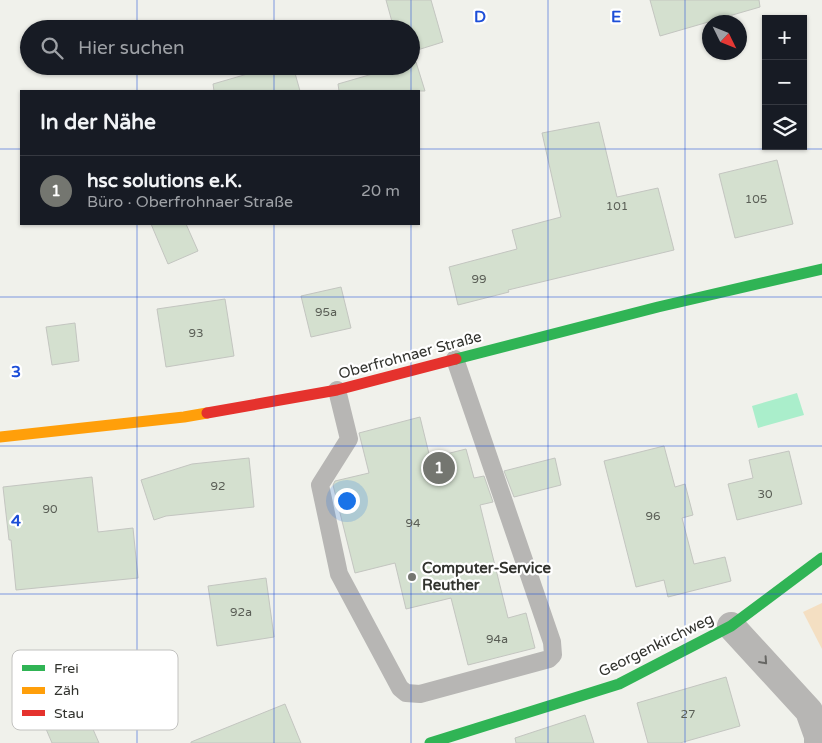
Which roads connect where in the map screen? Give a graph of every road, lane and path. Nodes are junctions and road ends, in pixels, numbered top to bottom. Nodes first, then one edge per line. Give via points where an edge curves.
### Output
1 (822, 268) edge
2 (456, 359) junction
3 (337, 390) junction
4 (0, 437) edge
5 (822, 558) edge
6 (731, 626) junction
7 (430, 743) edge
8 (818, 743) edge

1 - 2 main road, Oberfrohnaer Straße
2 - 3 main road, Oberfrohnaer Straße
2 - 3 lane via 552,642 553,655 549,659 420,694 406,693 400,688 339,574 320,485 349,439
3 - 4 main road, Oberfrohnaer Straße via 184,417
5 - 6 main road, Georgenkirchweg
6 - 7 main road, Georgenkirchweg via 618,684
6 -> 8 street via 809,711

